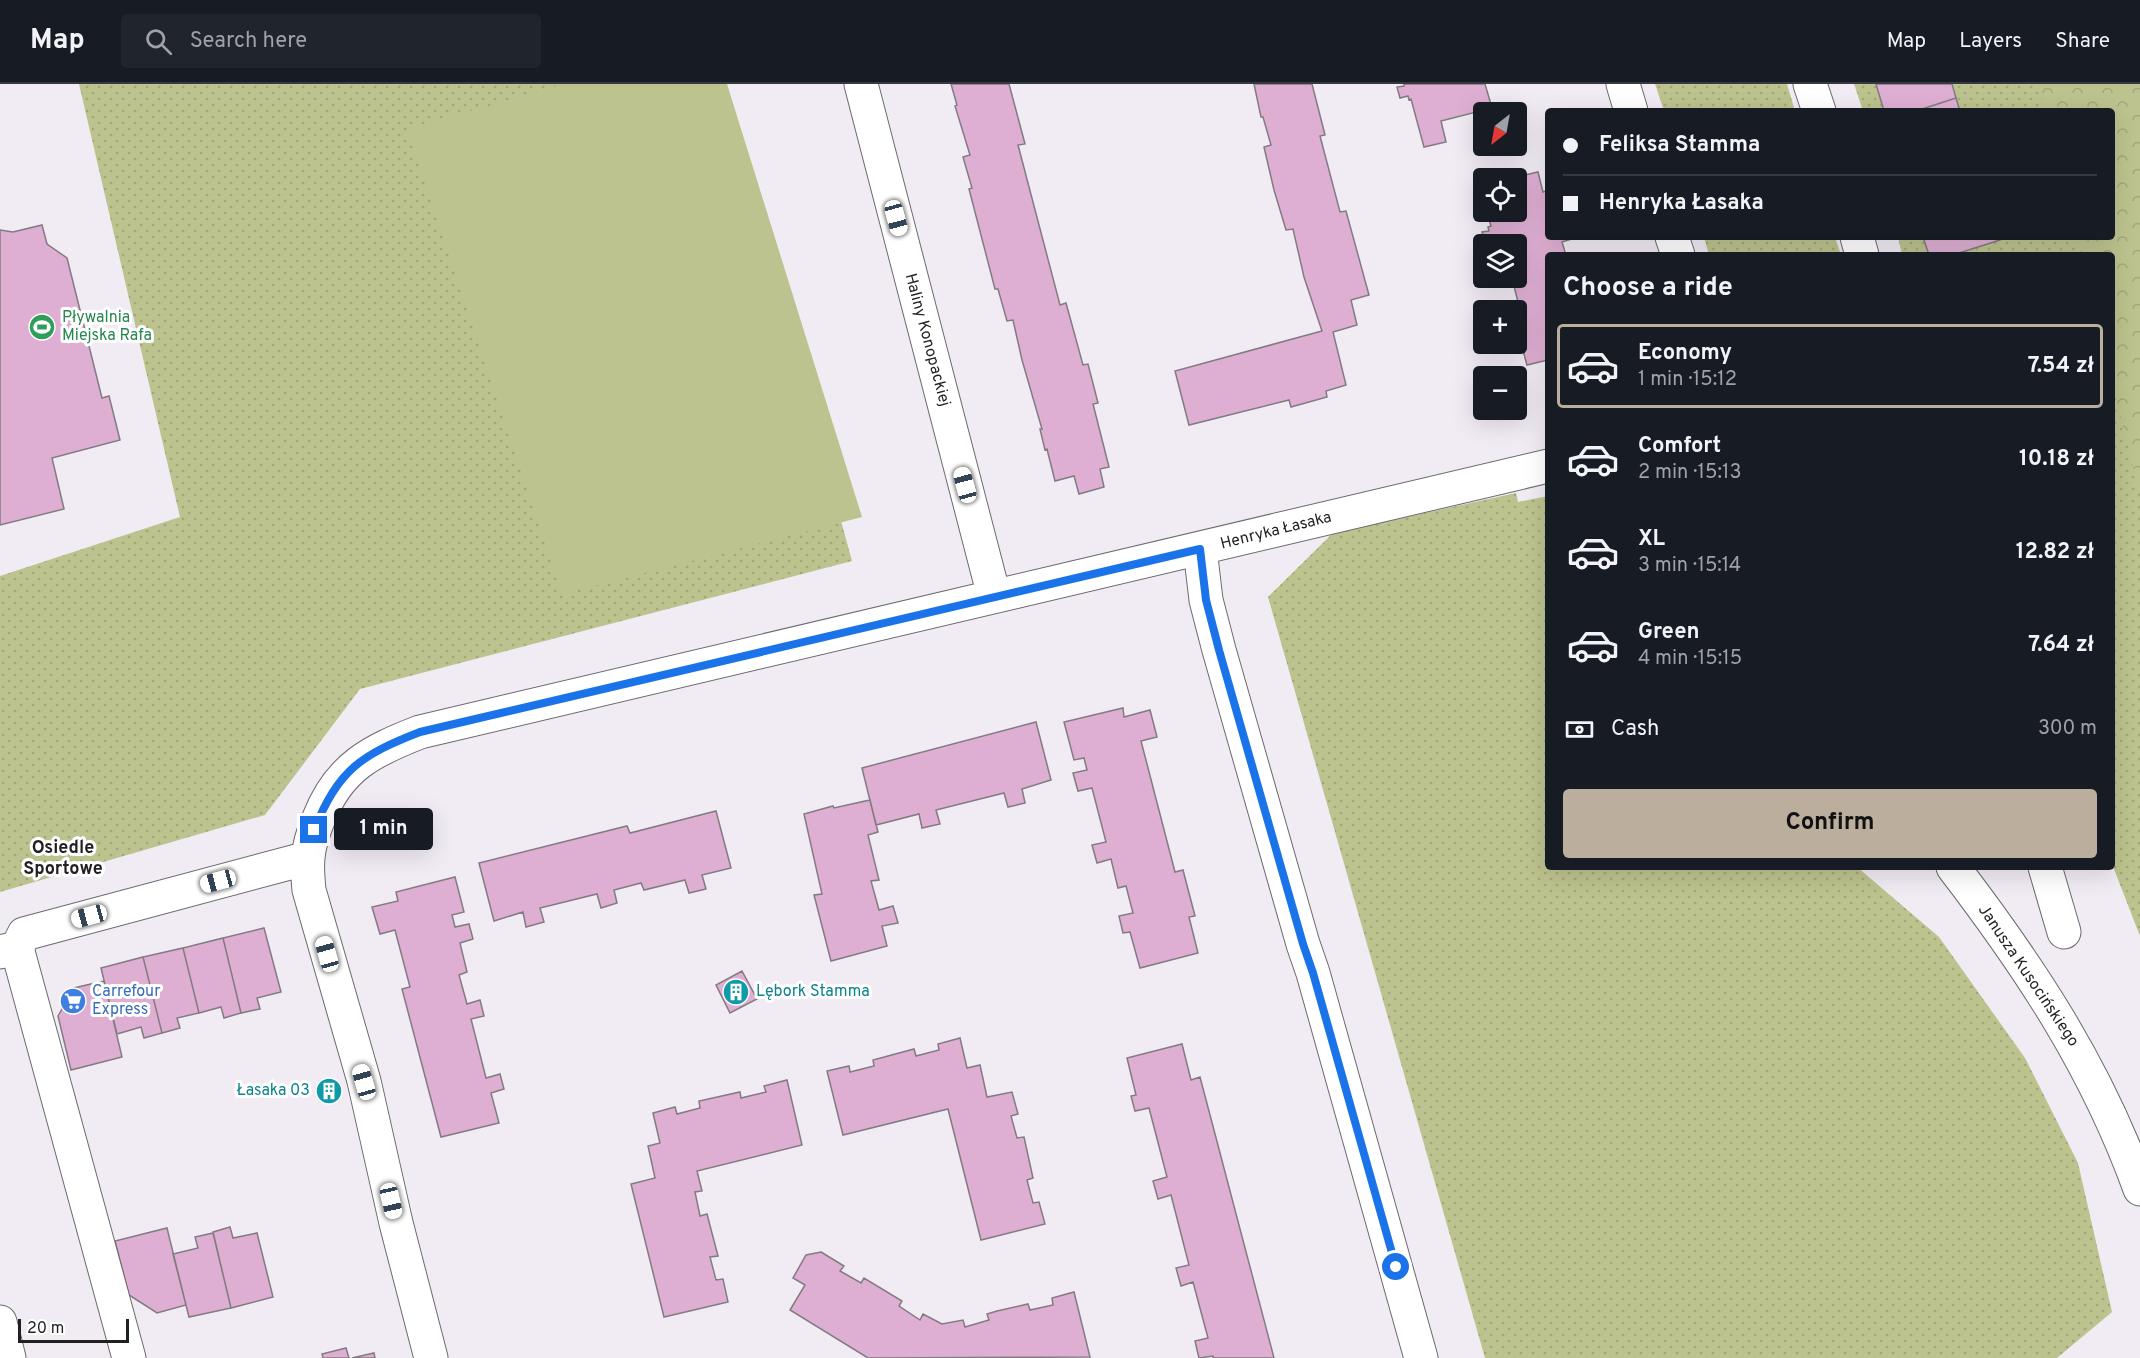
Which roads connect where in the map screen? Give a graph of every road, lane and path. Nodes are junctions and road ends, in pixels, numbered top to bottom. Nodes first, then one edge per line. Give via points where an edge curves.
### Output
1 (861, 84) edge
2 (1623, 84) edge
3 (1810, 84) edge
4 (1630, 108) edge
5 (1818, 108) edge
6 (1545, 467) edge
7 (1200, 549) junction
8 (994, 596) junction
9 (308, 858) junction
10 (1955, 870) edge
11 (2046, 870) edge
12 (2064, 932) dead end
13 (8, 950) edge
14 (2140, 1189) edge
15 (0, 1322) edge
16 (9, 1358) edge
17 (129, 1358) edge
18 (431, 1358) edge
19 (1421, 1358) edge

1 - 8 street, Haliny Konopackiej
2 - 4 street
3 - 5 street
6 - 7 street, Henryka Łasaka
7 - 8 street, Henryka Łasaka
7 - 19 street via 1206,600 1219,650
8 - 9 street, Henryka Łasaka via 420,732 384,746 336,784 314,830
9 - 13 street via 24,934
9 - 18 street, Henryka Łasaka via 309,890 364,1082
10 - 14 street, Janusza Kusocińskiego via 2041,989 2081,1055
11 - 12 street
13 - 17 street
15 - 16 street

